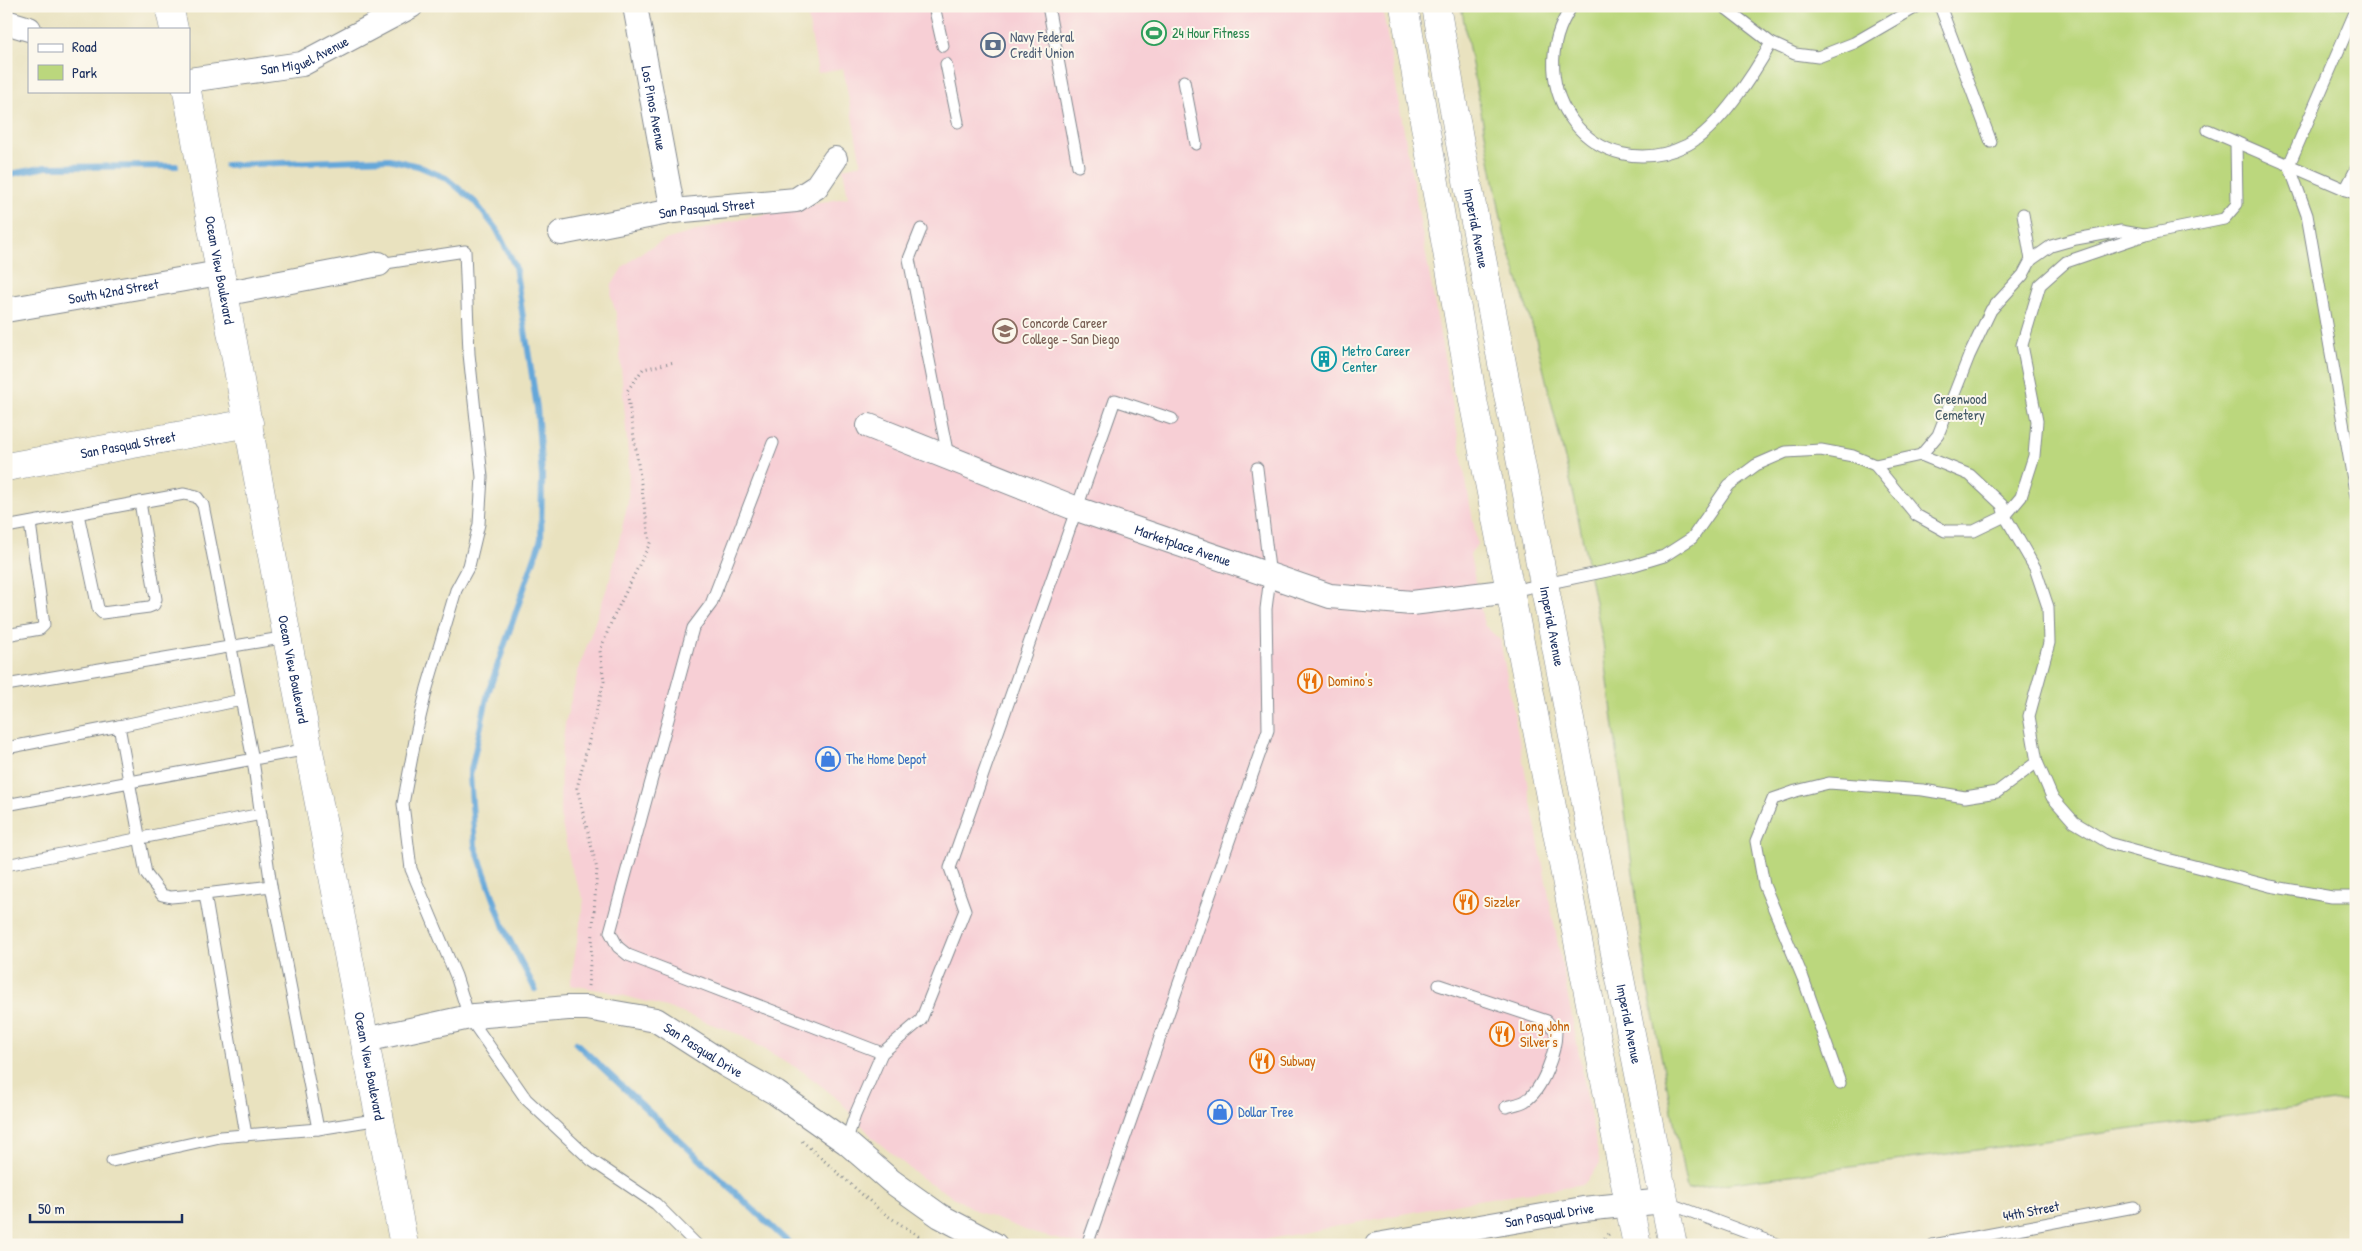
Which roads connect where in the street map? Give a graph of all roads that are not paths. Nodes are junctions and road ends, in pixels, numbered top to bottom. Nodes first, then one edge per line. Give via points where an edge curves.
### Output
1 (170, 6) edge
2 (411, 6) edge
3 (635, 6) edge
4 (934, 6) edge
5 (1048, 6) edge
6 (1404, 6) edge
7 (1436, 6) edge
8 (1572, 6) edge
9 (1723, 6) edge
10 (1918, 6) edge
11 (1940, 6) edge
12 (2356, 10) edge
13 (6, 22) edge
14 (174, 28) edge
15 (28, 29) edge
16 (1771, 43) junction
17 (943, 46) dead end
18 (946, 64) dead end
19 (190, 80) edge
20 (1184, 81) dead end
21 (187, 92) edge
22 (958, 122) dead end
23 (2208, 130) dead end
24 (1991, 142) dead end
25 (2236, 142) junction
26 (1196, 144) dead end
27 (835, 159) dead end
28 (2289, 165) junction
29 (1078, 166) dead end
30 (2356, 169) edge
31 (2350, 192) edge
32 (673, 210) junction
33 (2023, 214) dead end
34 (921, 229) dead end
35 (561, 234) dead end
36 (2145, 235) junction
37 (2031, 260) junction
38 (379, 264) joint
39 (221, 284) junction
40 (6, 310) edge
41 (1172, 419) dead end
42 (249, 423) junction
43 (869, 426) dead end
44 (773, 444) dead end
45 (1921, 455) junction
46 (2352, 455) edge
47 (948, 456) junction
48 (1876, 465) junction
49 (6, 467) edge
50 (1257, 468) dead end
51 (2356, 497) edge
52 (140, 502) junction
53 (1077, 509) junction
54 (78, 514) junction
55 (2005, 516) junction
56 (30, 523) junction
57 (6, 527) edge
58 (1270, 577) junction
59 (1545, 584) junction
60 (1511, 591) junction
61 (6, 635) edge
62 (287, 637) junction
63 (230, 647) junction
64 (6, 685) edge
65 (241, 700) junction
66 (119, 726) junction
67 (6, 748) edge
68 (308, 749) junction
69 (253, 760) junction
70 (2037, 762) junction
71 (130, 782) junction
72 (6, 805) edge
73 (261, 814) junction
74 (140, 839) junction
75 (6, 865) edge
76 (271, 886) junction
77 (205, 894) junction
78 (2356, 896) edge
79 (1439, 985) dead end
80 (469, 1017) junction
81 (365, 1040) junction
82 (882, 1053) junction
83 (1840, 1083) dead end
84 (1506, 1107) dead end
85 (380, 1119) junction
86 (318, 1129) junction
87 (246, 1134) junction
88 (846, 1142) junction
89 (112, 1161) dead end
90 (1664, 1201) junction
91 (1628, 1205) junction
92 (2134, 1207) dead end
93 (404, 1245) edge
94 (697, 1245) edge
95 (995, 1245) edge
96 (1087, 1245) edge
97 (1377, 1245) edge
98 (1637, 1245) edge
99 (1673, 1245) edge
100 (1780, 1245) edge
101 (1933, 1245) edge

1 - 14 main road
2 - 19 street, San Miguel Avenue via 302,64
3 - 32 street, Los Pinos Avenue
4 - 17 lane
5 - 29 lane
6 - 60 main road
7 - 59 main road, Imperial Avenue
8 - 16 lane via 1558,31 1554,49 1557,91 1575,126 1603,148 1623,154 1664,154 1706,132
9 - 16 lane
10 - 16 lane via 1854,43 1818,56 1794,54
11 - 24 lane
12 - 28 lane
13 - 15 street
18 - 22 lane
20 - 26 lane
21 - 39 main road, Ocean View Boulevard
23 - 25 lane
25 - 28 lane
25 - 36 lane via 2237,204 2224,219
27 - 32 street, San Pasqual Street via 816,187 796,200
28 - 31 lane
28 - 46 lane via 2307,216
30 - 31 lane
32 - 35 street, San Pasqual Street
33 - 37 lane
34 - 47 lane via 909,259
36 - 37 lane via 2122,230 2076,239 2051,246
36 - 55 lane via 2066,262 2040,285 2022,345 2037,421 2034,456 2021,497
37 - 45 lane via 2023,275 1991,310 1968,356 1938,435
38 - 39 street
38 - 80 lane via 465,251 468,354 482,477 479,524 427,688 403,804 411,869 456,976
39 - 40 street, South 42nd Street
39 - 42 main road, Ocean View Boulevard
41 - 53 lane via 1115,400
42 - 49 main road, San Pasqual Street
42 - 62 main road, Ocean View Boulevard
43 - 47 street, Marketplace Avenue
44 - 82 lane via 711,604 693,628 610,932 618,947 628,955
45 - 48 lane
45 - 55 lane via 1970,475 2002,505
46 - 51 lane
47 - 53 street, Marketplace Avenue
48 - 55 lane via 1916,515 1945,531 1974,532
48 - 59 lane via 1853,456 1821,450 1786,452 1756,465 1729,485 1692,538 1664,556
50 - 58 lane
52 - 54 lane
52 - 54 lane via 156,600 149,607 102,613 98,608
52 - 63 lane via 184,494 197,497 203,505
53 - 58 street, Marketplace Avenue
53 - 82 lane via 950,868 965,910 921,1020
54 - 56 lane
55 - 70 lane via 2035,568 2048,607 2049,643 2030,716
56 - 57 lane
56 - 61 lane via 44,625 40,629
58 - 60 street, Marketplace Avenue via 1330,596 1412,603
58 - 96 lane via 1266,609 1268,730
59 - 60 lane
59 - 90 main road, Imperial Avenue
60 - 91 main road
62 - 63 lane
62 - 68 main road, Ocean View Boulevard
63 - 64 lane
63 - 65 lane
65 - 66 lane
65 - 69 lane
66 - 67 lane
66 - 71 lane
68 - 69 lane
68 - 81 main road, Ocean View Boulevard
69 - 71 lane
69 - 73 lane
70 - 78 lane via 2052,797 2074,822 2109,843 2270,886 2332,898
70 - 83 lane via 1997,792 1965,797 1923,790 1829,783 1773,799 1756,841 1764,885 1803,978
71 - 72 lane
71 - 74 lane
73 - 74 lane
73 - 76 lane
74 - 75 lane
74 - 77 lane via 146,874 162,894 171,897
76 - 77 lane
76 - 86 lane
77 - 87 lane
79 - 84 lane via 1547,1021 1556,1032 1556,1046 1538,1088 1525,1102
80 - 81 street, San Pasqual Drive
80 - 88 street, San Pasqual Drive via 587,1008 656,1020 776,1093
80 - 94 lane via 526,1099 591,1160 656,1204
81 - 85 main road, Ocean View Boulevard
82 - 88 lane
85 - 86 lane
85 - 93 main road, Ocean View Boulevard
86 - 87 lane
87 - 89 lane
88 - 95 street, San Pasqual Drive via 891,1181 940,1216
90 - 91 street, San Pasqual Drive
90 - 99 main road, Imperial Avenue
90 - 100 lane
91 - 97 street, San Pasqual Drive
91 - 98 main road
92 - 101 lane, 44th Street

